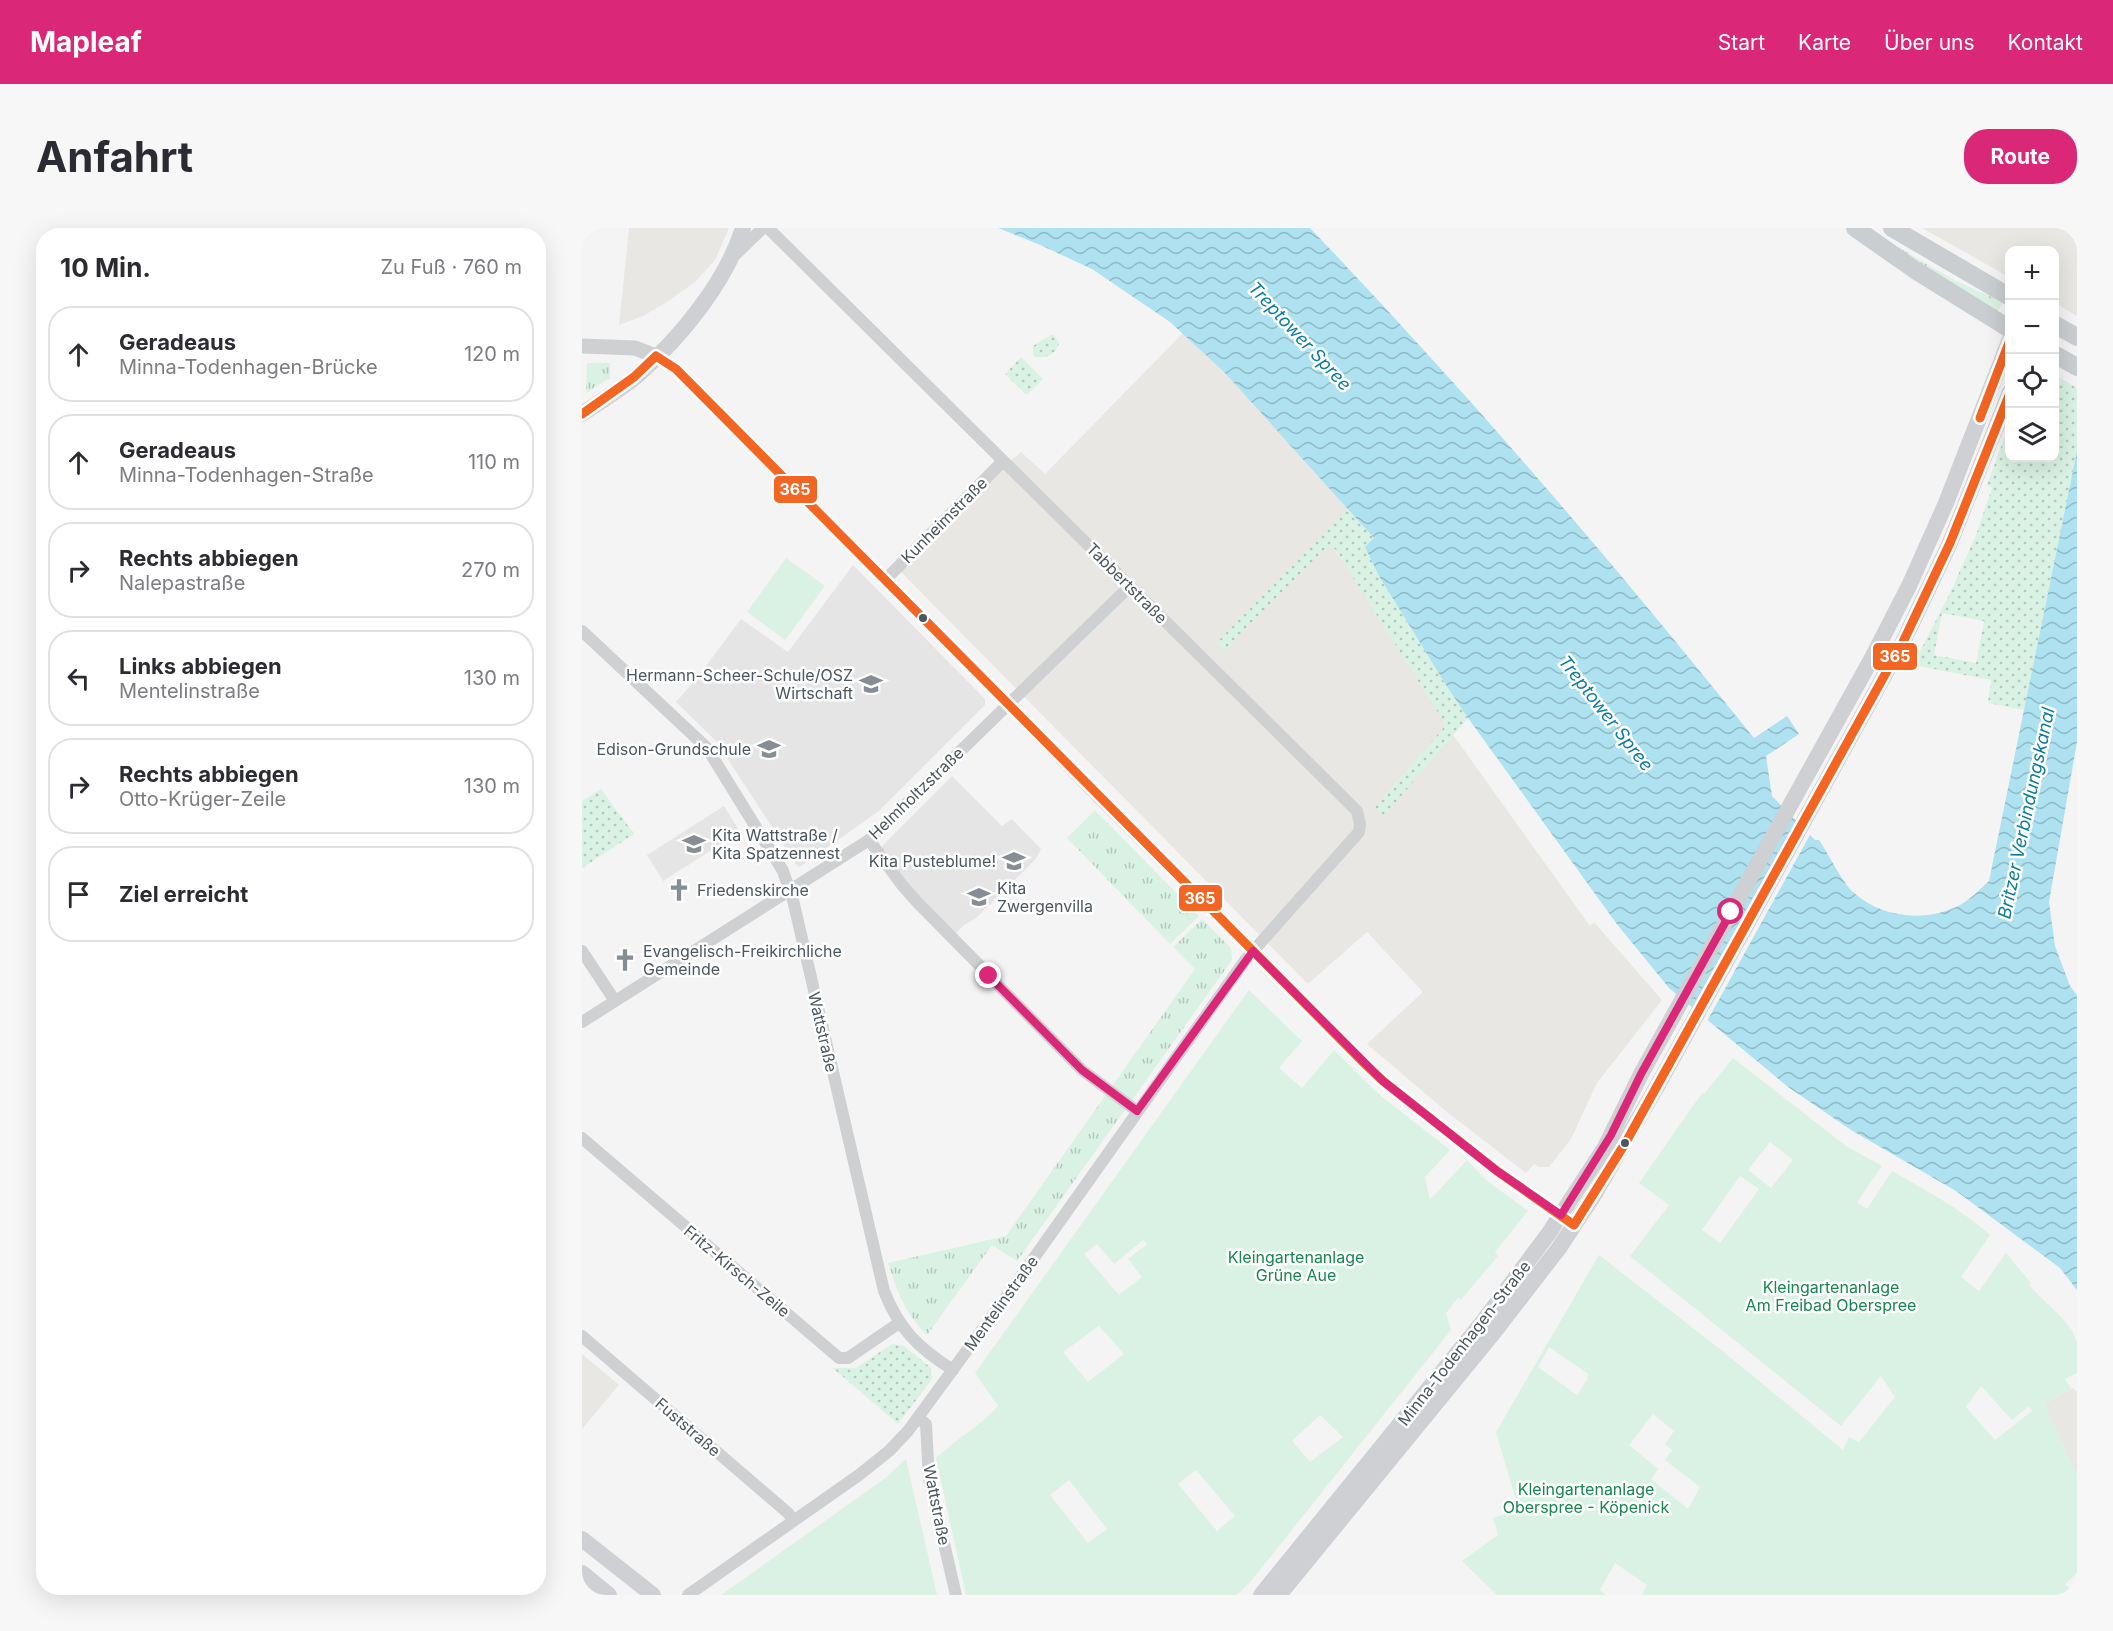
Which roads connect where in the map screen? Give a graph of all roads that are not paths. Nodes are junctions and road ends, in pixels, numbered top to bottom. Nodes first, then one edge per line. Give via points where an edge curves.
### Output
1 (743, 228) edge
2 (763, 228) edge
3 (768, 228) edge
4 (1855, 228) edge
5 (1892, 228) edge
6 (729, 260) junction
7 (2005, 294) edge
8 (2005, 326) edge
9 (2059, 326) edge
10 (2077, 337) edge
11 (582, 346) edge
12 (2005, 352) edge
13 (657, 356) junction
14 (2059, 356) edge
15 (2077, 367) edge
16 (2005, 405) edge
17 (582, 414) edge
18 (1003, 461) junction
19 (885, 580) junction
20 (1130, 586) junction
21 (582, 631) edge
22 (1008, 704) junction
23 (869, 840) junction
24 (790, 889) junction
25 (582, 951) edge
26 (1253, 951) junction
27 (615, 1001) junction
28 (582, 1023) edge
29 (1137, 1111) junction
30 (582, 1138) edge
31 (1568, 1220) junction
32 (899, 1323) junction
33 (582, 1336) edge
34 (953, 1370) junction
35 (918, 1418) junction
36 (793, 1520) junction
37 (582, 1539) edge
38 (582, 1573) edge
39 (609, 1595) edge
40 (653, 1595) edge
41 (688, 1595) edge
42 (956, 1595) edge
43 (1261, 1595) edge
44 (1279, 1595) edge

1 - 6 main road
2 - 6 street
3 - 18 street, Tabbertstraße
4 - 8 main road
5 - 7 main road
6 - 13 main road via 697,311
9 - 10 main road
11 - 13 street via 635,348
12 - 31 main road, Minna-Todenhagen-Straße via 1909,586 1641,1074
13 - 17 main road
13 - 19 street via 680,372
14 - 15 main road
16 - 31 main road, Minna-Todenhagen-Straße via 1963,512 1903,642 1610,1168
18 - 19 street, Kunheimstraße
18 - 20 street, Tabbertstraße
19 - 22 street
20 - 22 street, Helmholtzstraße
20 - 26 street, Tabbertstraße via 1358,811 1359,832
21 - 24 street, Wattstraße via 707,748 783,871
22 - 23 street, Helmholtzstraße
22 - 26 street
23 - 24 street, Helmholtzstraße
23 - 29 street via 902,885 988,975 1082,1070
24 - 27 street, Helmholtzstraße
24 - 32 street, Wattstraße via 877,1266
25 - 27 street
26 - 29 street, Mentelinstraße
26 - 31 street via 1383,1081 1497,1171
27 - 28 street, Helmholtzstraße
29 - 34 street, Mentelinstraße
30 - 32 street, Fritz-Kirsch-Zeile via 839,1358 849,1358
31 - 43 main road, Minna-Todenhagen-Straße
31 - 44 main road, Minna-Todenhagen-Straße via 1559,1248
32 - 34 street, Wattstraße
33 - 36 street, Fuststraße
34 - 35 street, Mentelinstraße
35 - 36 street, Mentelinstraße via 877,1461
35 - 42 street, Wattstraße via 926,1424 929,1479
36 - 41 street, Mentelinstraße
37 - 40 main road
38 - 39 main road

